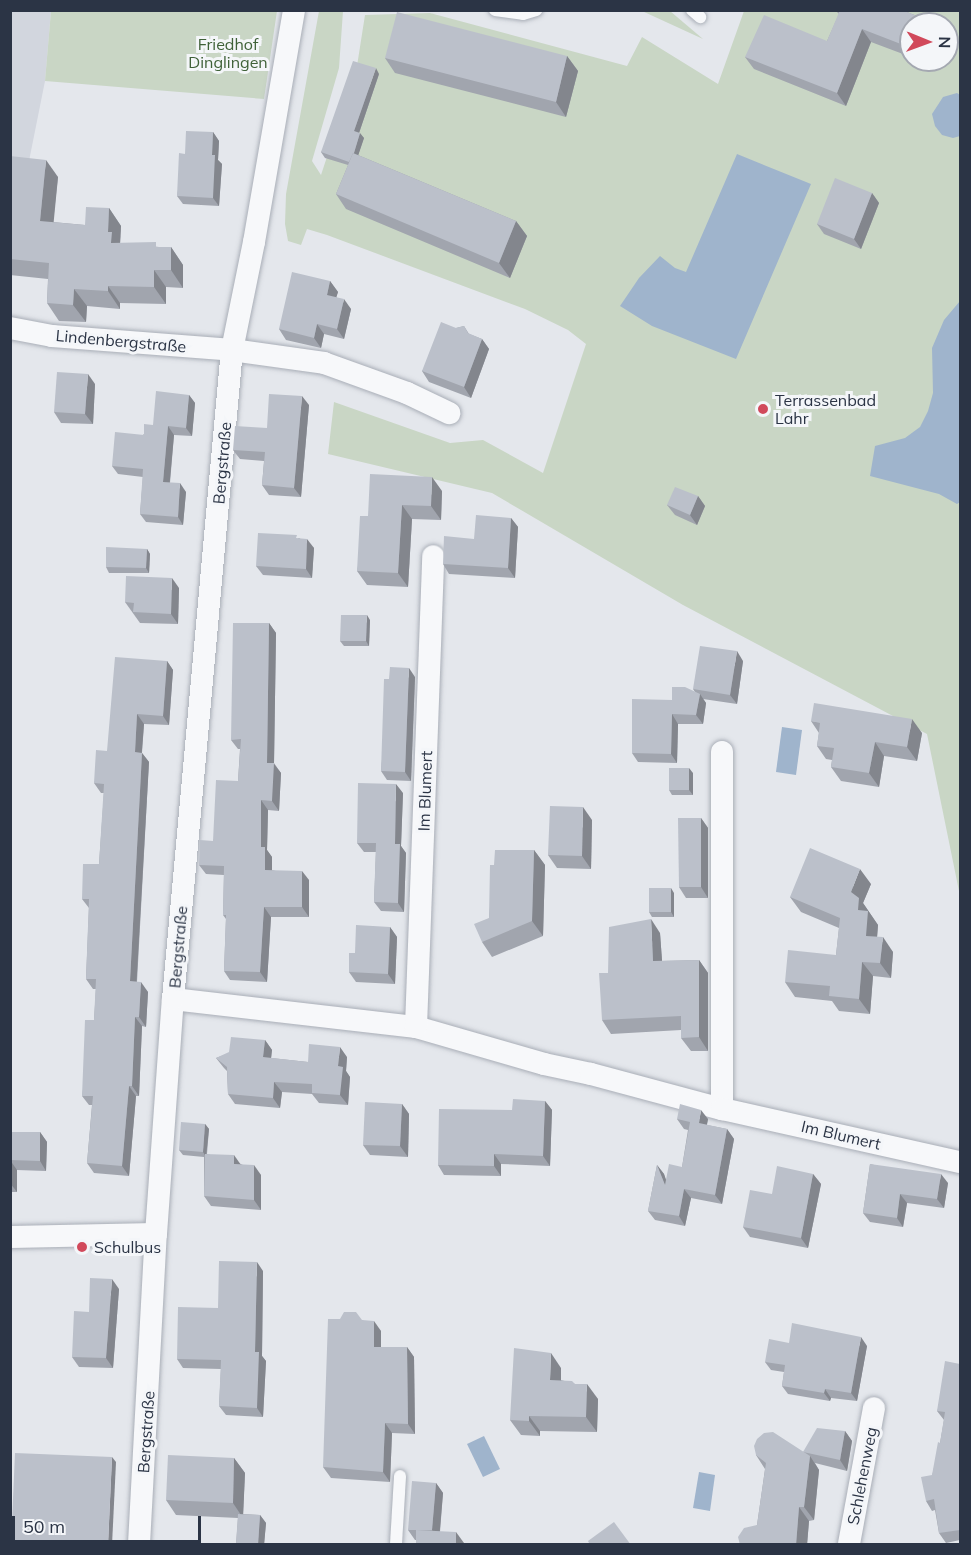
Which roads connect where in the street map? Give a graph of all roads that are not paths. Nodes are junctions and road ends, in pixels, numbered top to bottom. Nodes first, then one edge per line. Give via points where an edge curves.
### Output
1 (294, 10) edge
2 (495, 10) edge
3 (536, 10) edge
4 (10, 328) edge
5 (232, 350) junction
6 (449, 413) dead end
7 (433, 556) dead end
8 (722, 752) dead end
9 (173, 999) junction
10 (416, 1027) junction
11 (722, 1109) junction
12 (960, 1162) edge
13 (156, 1234) junction
14 (10, 1237) edge
15 (874, 1408) dead end
16 (400, 1476) dead end
17 (139, 1545) edge
18 (396, 1545) edge
19 (849, 1545) edge

1 - 5 street, Bergstraße
2 - 3 lane via 523,14
4 - 5 street, Lindenbergstraße via 52,336
5 - 6 street via 324,363
5 - 9 street, Bergstraße
7 - 10 street, Im Blumert
8 - 11 street
9 - 10 street, Im Blumert
9 - 13 street, Bergstraße
10 - 11 street, Im Blumert
11 - 12 street, Im Blumert
13 - 14 street
13 - 17 street, Bergstraße
15 - 19 street, Schlehenweg
16 - 18 lane

